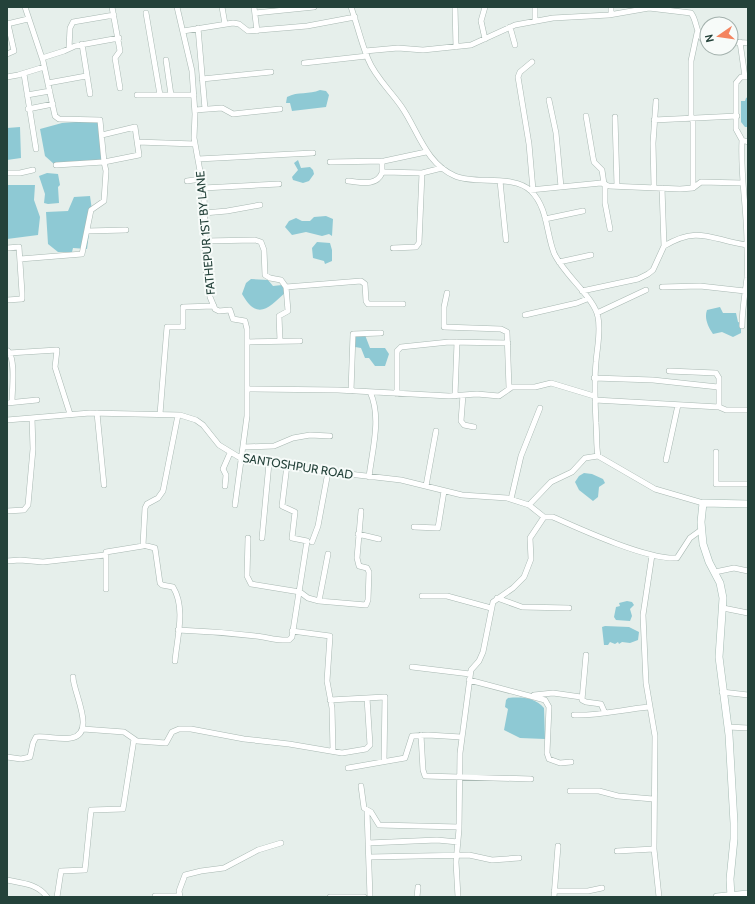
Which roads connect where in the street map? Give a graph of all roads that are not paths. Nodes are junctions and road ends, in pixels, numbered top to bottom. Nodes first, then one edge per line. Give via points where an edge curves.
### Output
1 (24, 7) edge
2 (112, 7) edge
3 (177, 7) edge
4 (222, 7) edge
5 (314, 7) edge
6 (351, 7) edge
7 (455, 7) edge
8 (485, 7) edge
9 (535, 7) edge
10 (611, 7) edge
11 (255, 10) edge
12 (146, 13) dead end
13 (611, 14) junction
14 (114, 15) junction
15 (354, 17) junction
16 (28, 19) junction
17 (535, 21) junction
18 (8, 24) edge
19 (225, 24) junction
20 (510, 27) junction
21 (198, 28) junction
22 (183, 31) junction
23 (257, 31) junction
24 (697, 33) junction
25 (699, 35) edge
26 (119, 38) junction
27 (485, 39) junction
28 (740, 42) joint
29 (748, 43) edge
30 (82, 44) junction
31 (515, 45) dead end
32 (456, 47) junction
33 (69, 48) junction
34 (366, 53) junction
35 (7, 54) edge
36 (42, 58) junction
37 (166, 60) dead end
38 (532, 62) dead end
39 (304, 63) dead end
40 (44, 67) junction
41 (271, 72) dead end
42 (24, 74) junction
43 (86, 76) junction
44 (7, 77) edge
45 (746, 77) edge
46 (202, 79) junction
47 (48, 83) junction
48 (120, 88) dead end
49 (50, 91) junction
50 (90, 94) dead end
51 (26, 95) junction
52 (137, 95) dead end
53 (160, 95) junction
54 (171, 95) junction
55 (194, 95) junction
56 (549, 100) dead end
57 (656, 101) dead end
58 (53, 104) junction
59 (28, 109) junction
60 (205, 109) junction
61 (280, 109) dead end
62 (195, 110) junction
63 (586, 116) dead end
64 (736, 116) junction
65 (615, 117) dead end
66 (692, 119) junction
67 (654, 120) junction
68 (102, 135) junction
69 (742, 140) junction
70 (137, 142) junction
71 (748, 142) edge
72 (195, 144) junction
73 (36, 149) dead end
74 (426, 152) junction
75 (313, 153) dead end
76 (198, 159) junction
77 (382, 161) junction
78 (104, 162) junction
79 (330, 162) dead end
80 (56, 165) dead end
81 (442, 168) junction
82 (33, 170) dead end
83 (7, 173) edge
84 (382, 173) junction
85 (422, 173) junction
86 (201, 179) junction
87 (187, 181) dead end
88 (348, 181) dead end
89 (500, 181) junction
90 (279, 184) dead end
91 (604, 184) junction
92 (744, 185) edge
93 (617, 186) junction
94 (561, 187) junction
95 (654, 187) junction
96 (203, 188) junction
97 (662, 188) junction
98 (693, 188) junction
99 (532, 190) junction
100 (260, 205) dead end
101 (583, 211) dead end
102 (204, 213) junction
103 (545, 219) junction
104 (747, 220) edge
105 (610, 229) dead end
106 (126, 230) dead end
107 (87, 231) junction
108 (748, 232) edge
109 (506, 240) dead end
110 (205, 241) junction
111 (747, 245) edge
112 (664, 246) junction
113 (7, 248) edge
114 (393, 248) dead end
115 (591, 255) dead end
116 (20, 259) junction
117 (559, 262) junction
118 (286, 287) junction
119 (662, 287) dead end
120 (646, 290) dead end
121 (582, 291) junction
122 (745, 291) junction
123 (447, 293) dead end
124 (587, 299) junction
125 (7, 300) edge
126 (403, 304) dead end
127 (214, 306) junction
128 (597, 313) junction
129 (525, 315) dead end
130 (742, 326) dead end
131 (381, 333) dead end
132 (280, 341) junction
133 (300, 341) dead end
134 (247, 342) junction
135 (457, 342) junction
136 (508, 344) junction
137 (8, 352) edge
138 (669, 371) dead end
139 (594, 378) junction
140 (718, 387) junction
141 (509, 388) junction
142 (247, 389) junction
143 (351, 391) junction
144 (370, 392) junction
145 (397, 394) junction
146 (463, 395) junction
147 (455, 396) junction
148 (594, 398) junction
149 (37, 400) dead end
150 (9, 403) edge
151 (678, 405) junction
152 (719, 407) junction
153 (540, 408) dead end
154 (748, 410) edge
155 (70, 414) junction
156 (97, 414) junction
157 (160, 414) junction
158 (178, 415) junction
159 (32, 418) junction
160 (7, 420) edge
161 (474, 427) dead end
162 (436, 431) dead end
163 (330, 436) dead end
164 (244, 447) junction
165 (230, 452) junction
166 (716, 452) dead end
167 (598, 456) junction
168 (242, 459) junction
169 (666, 460) dead end
170 (269, 463) junction
171 (287, 465) junction
172 (328, 472) junction
173 (369, 477) junction
174 (748, 484) edge
175 (104, 485) dead end
176 (225, 486) dead end
177 (426, 486) junction
178 (444, 491) junction
179 (511, 499) junction
180 (703, 503) junction
181 (748, 504) edge
182 (235, 505) dead end
183 (530, 505) junction
184 (7, 511) edge
185 (361, 511) dead end
186 (544, 517) junction
187 (414, 527) dead end
188 (702, 530) junction
189 (358, 534) junction
190 (248, 538) dead end
191 (262, 538) dead end
192 (379, 539) dead end
193 (312, 542) dead end
194 (143, 546) junction
195 (105, 554) junction
196 (328, 554) dead end
197 (652, 555) junction
198 (7, 561) edge
199 (748, 571) edge
200 (715, 572) junction
201 (106, 589) dead end
202 (300, 592) junction
203 (422, 596) dead end
204 (497, 598) junction
205 (319, 601) junction
206 (491, 608) junction
207 (569, 608) dead end
208 (723, 608) junction
209 (748, 613) edge
210 (178, 630) junction
211 (292, 631) junction
212 (586, 655) dead end
213 (175, 661) dead end
214 (412, 667) dead end
215 (470, 674) junction
216 (73, 677) dead end
217 (469, 680) junction
218 (722, 692) junction
219 (748, 695) edge
220 (529, 696) junction
221 (581, 697) junction
222 (367, 698) junction
223 (330, 700) junction
224 (650, 707) junction
225 (605, 713) junction
226 (574, 715) dead end
227 (728, 727) junction
228 (748, 728) edge
229 (83, 729) junction
230 (422, 735) junction
231 (461, 738) junction
232 (134, 739) junction
233 (333, 751) junction
234 (7, 757) edge
235 (384, 761) junction
236 (571, 762) dead end
237 (348, 768) dead end
238 (460, 776) junction
239 (531, 779) dead end
240 (361, 786) dead end
241 (570, 790) dead end
242 (653, 799) junction
243 (367, 811) junction
244 (459, 827) junction
245 (458, 842) junction
246 (281, 843) dead end
247 (368, 843) junction
248 (558, 846) dead end
249 (654, 849) junction
250 (617, 851) dead end
251 (369, 856) junction
252 (456, 856) junction
253 (519, 858) dead end
254 (7, 880) edge
255 (418, 887) dead end
256 (602, 888) dead end
257 (554, 891) junction
258 (155, 896) dead end
259 (180, 896) edge
260 (731, 896) edge
261 (747, 896) edge
262 (47, 897) edge
263 (57, 897) edge
264 (330, 897) edge
265 (364, 897) edge
266 (370, 897) edge
267 (417, 897) edge
268 (458, 897) edge
269 (554, 897) edge
270 (659, 897) edge
271 (717, 897) edge

1 - 16 street
2 - 14 street
3 - 22 street, FATHEPUR 1ST BY LANE
4 - 19 street
5 - 11 street
6 - 15 street
7 - 32 street
8 - 27 street via 481,21
9 - 17 street
10 - 13 street
11 - 23 street
12 - 53 street
13 - 17 street
13 - 24 street via 649,8 691,12
14 - 26 street
14 - 33 street via 73,22 70,28
15 - 23 street via 307,26
15 - 34 street
16 - 18 street
16 - 36 street
17 - 20 street
18 - 35 street via 14,51
19 - 21 street
19 - 23 street via 239,24 248,31
20 - 27 street
20 - 31 street
21 - 22 street
21 - 46 street
22 - 55 street, FATHEPUR 1ST BY LANE via 191,64
24 - 25 street
24 - 66 street via 691,62
26 - 30 street
26 - 48 street via 120,53 115,58
27 - 32 street via 471,45
28 - 29 street
28 - 45 street
30 - 33 street
30 - 43 street
32 - 34 street via 423,50 398,48
33 - 36 street
34 - 39 street
34 - 74 street via 374,72 407,115
36 - 40 street
37 - 54 street
38 - 99 street via 518,77 528,137
40 - 42 street
40 - 47 street
41 - 46 street
42 - 44 street
42 - 51 street
43 - 47 street
43 - 50 street
45 - 64 street via 737,80
46 - 60 street
47 - 49 street
49 - 51 street
49 - 58 street
51 - 59 street
52 - 53 street
53 - 54 street
54 - 55 street
55 - 62 street, FATHEPUR 1ST BY LANE
56 - 94 street via 556,133
57 - 67 street
58 - 59 street
58 - 68 street via 55,116 59,119 100,120
59 - 73 street
60 - 61 street via 222,108 233,114
60 - 62 street
62 - 72 street, FATHEPUR 1ST BY LANE
63 - 91 street via 594,162 602,170
64 - 66 street
64 - 69 street via 737,132
65 - 93 street
66 - 67 street
66 - 98 street
67 - 95 street
68 - 70 street via 135,127
68 - 78 street
69 - 71 street
69 - 92 street
70 - 72 street
70 - 78 street via 139,155
72 - 76 street, FATHEPUR 1ST BY LANE
74 - 77 street
74 - 81 street
75 - 76 street
76 - 86 street, FATHEPUR 1ST BY LANE
77 - 79 street
77 - 84 street
78 - 80 street
78 - 107 street via 104,201 91,210
81 - 85 street
81 - 89 street via 456,176 473,180
82 - 83 street
84 - 85 street
84 - 88 street via 380,179 375,182
85 - 114 street via 420,243 416,247
86 - 87 street
86 - 96 street, FATHEPUR 1ST BY LANE
89 - 99 street
89 - 109 street
90 - 96 street
91 - 93 street
91 - 94 street
91 - 105 street
92 - 98 street via 701,182
92 - 104 street
93 - 95 street
94 - 99 street
95 - 97 street
96 - 102 street, FATHEPUR 1ST BY LANE
97 - 98 street
97 - 112 street
99 - 103 street
100 - 102 street
101 - 103 street
102 - 110 street, FATHEPUR 1ST BY LANE
103 - 117 street
104 - 108 street
106 - 107 street
107 - 116 street via 83,251 79,255
108 - 111 street
110 - 118 street via 261,242 264,250 265,275 281,280
110 - 127 street, FATHEPUR 1ST BY LANE via 207,276
111 - 112 street via 701,234 679,237
111 - 122 street
112 - 121 street via 653,270 648,274 619,284
113 - 116 street via 19,248
115 - 117 street
116 - 125 street via 22,299
117 - 121 street
118 - 126 street via 361,280 365,284 368,304
118 - 132 street via 288,311 279,316
119 - 122 street via 700,286
120 - 128 street
121 - 124 street
122 - 130 street
123 - 136 street via 444,327 505,330
124 - 128 street
124 - 129 street
127 - 134 street, FATHEPUR 1ST BY LANE via 219,311 230,310 234,320 245,321
127 - 157 street via 183,307 183,327 167,327
128 - 139 street via 599,324
131 - 143 street via 353,334
132 - 133 street
132 - 134 street
134 - 142 street, FATHEPUR 1ST BY LANE
135 - 136 street
135 - 145 street via 398,349
135 - 147 street
136 - 141 street
137 - 150 street via 12,364
137 - 155 street via 57,350 55,367
138 - 140 street via 716,373 719,378
139 - 140 street
139 - 148 street
140 - 152 street
141 - 146 street via 499,396
141 - 148 street via 535,387 551,383
142 - 143 street
142 - 164 street, FATHEPUR 1ST BY LANE
143 - 144 street
144 - 145 street
144 - 173 street via 376,425
145 - 147 street
146 - 147 street
146 - 161 street via 461,421 464,425
148 - 151 street
148 - 167 street
149 - 150 street
151 - 152 street
151 - 169 street
152 - 154 street via 726,410
153 - 179 street via 521,456
155 - 156 street, SANTOSHPUR ROAD
155 - 159 street, SANTOSHPUR ROAD
156 - 157 street, SANTOSHPUR ROAD
156 - 175 street
157 - 158 street, SANTOSHPUR ROAD
158 - 165 street, SANTOSHPUR ROAD via 196,420 219,445
158 - 194 street via 163,491 145,508
159 - 160 street, SANTOSHPUR ROAD
159 - 184 street via 33,449 28,505 24,510
162 - 177 street
163 - 164 street via 310,435 293,438 274,446
164 - 168 street, FATHEPUR 1ST BY LANE
165 - 168 street, SANTOSHPUR ROAD
165 - 176 street via 223,469 226,475
166 - 174 street via 716,484
167 - 180 street via 655,489
167 - 183 street via 585,458 572,472 551,482
168 - 170 street, SANTOSHPUR ROAD
168 - 182 street, FATHEPUR 1ST BY LANE
170 - 171 street, SANTOSHPUR ROAD
170 - 191 street
171 - 172 street, SANTOSHPUR ROAD
171 - 202 street via 282,506 295,512 292,538 307,542
172 - 173 street, SANTOSHPUR ROAD
172 - 193 street via 318,526
173 - 177 street, SANTOSHPUR ROAD via 401,480
177 - 178 street, SANTOSHPUR ROAD
178 - 179 street, SANTOSHPUR ROAD
178 - 187 street via 438,528
179 - 183 street, SANTOSHPUR ROAD
180 - 181 street
180 - 188 street
183 - 186 street
185 - 189 street
186 - 197 street via 553,517
186 - 204 street via 530,538 530,559 524,577 514,588
188 - 197 street via 690,538 678,558
188 - 200 street via 705,551
189 - 192 street
189 - 205 street via 357,563 369,572 368,603 363,606
190 - 202 street via 249,583
194 - 195 street
194 - 210 street via 155,548 160,583 171,586 174,590 179,607
195 - 198 street via 43,562
195 - 201 street
196 - 205 street
197 - 224 street via 643,615 645,675
199 - 200 street via 734,568
200 - 208 street via 722,589
202 - 205 street
202 - 211 street
203 - 206 street via 447,596
204 - 206 street
204 - 207 street via 522,606
206 - 215 street via 483,652
208 - 209 street
208 - 218 street via 719,657
210 - 211 street via 285,640 290,640
210 - 213 street
211 - 223 street via 330,636 327,681
212 - 221 street
214 - 215 street
215 - 217 street
216 - 229 street via 82,710
217 - 220 street
217 - 231 street
218 - 219 street
218 - 227 street
220 - 221 street via 553,693
220 - 236 street via 542,698 548,704 549,759 560,763
221 - 225 street via 584,701 601,704
222 - 223 street
222 - 233 street via 370,739 368,748 348,752
222 - 235 street via 385,697
223 - 233 street
224 - 225 street
224 - 242 street via 655,736
225 - 226 street
227 - 228 street
227 - 260 street via 734,839
229 - 232 street via 124,732
229 - 234 street via 70,738 36,737 32,743 32,754 27,759
230 - 231 street
230 - 235 street via 410,737 405,758
230 - 238 street via 425,776
231 - 238 street
232 - 233 street via 166,743 172,732 184,729 244,740
232 - 263 street via 123,809 91,810 85,870 61,871
235 - 237 street
238 - 239 street
238 - 244 street
240 - 243 street via 364,808
241 - 242 street via 599,791 618,796
242 - 249 street
243 - 244 street via 371,812 376,822 382,826
243 - 247 street
244 - 245 street
245 - 247 street via 437,840
245 - 252 street
246 - 259 street via 258,850 224,868 201,870 185,875
247 - 251 street
248 - 257 street
249 - 250 street
249 - 270 street
251 - 252 street
251 - 266 street
252 - 253 street via 469,855 492,860
252 - 268 street
254 - 262 street via 30,885 41,890
255 - 267 street
256 - 257 street via 588,892
257 - 269 street
258 - 259 street
260 - 261 street
260 - 271 street
264 - 265 street

